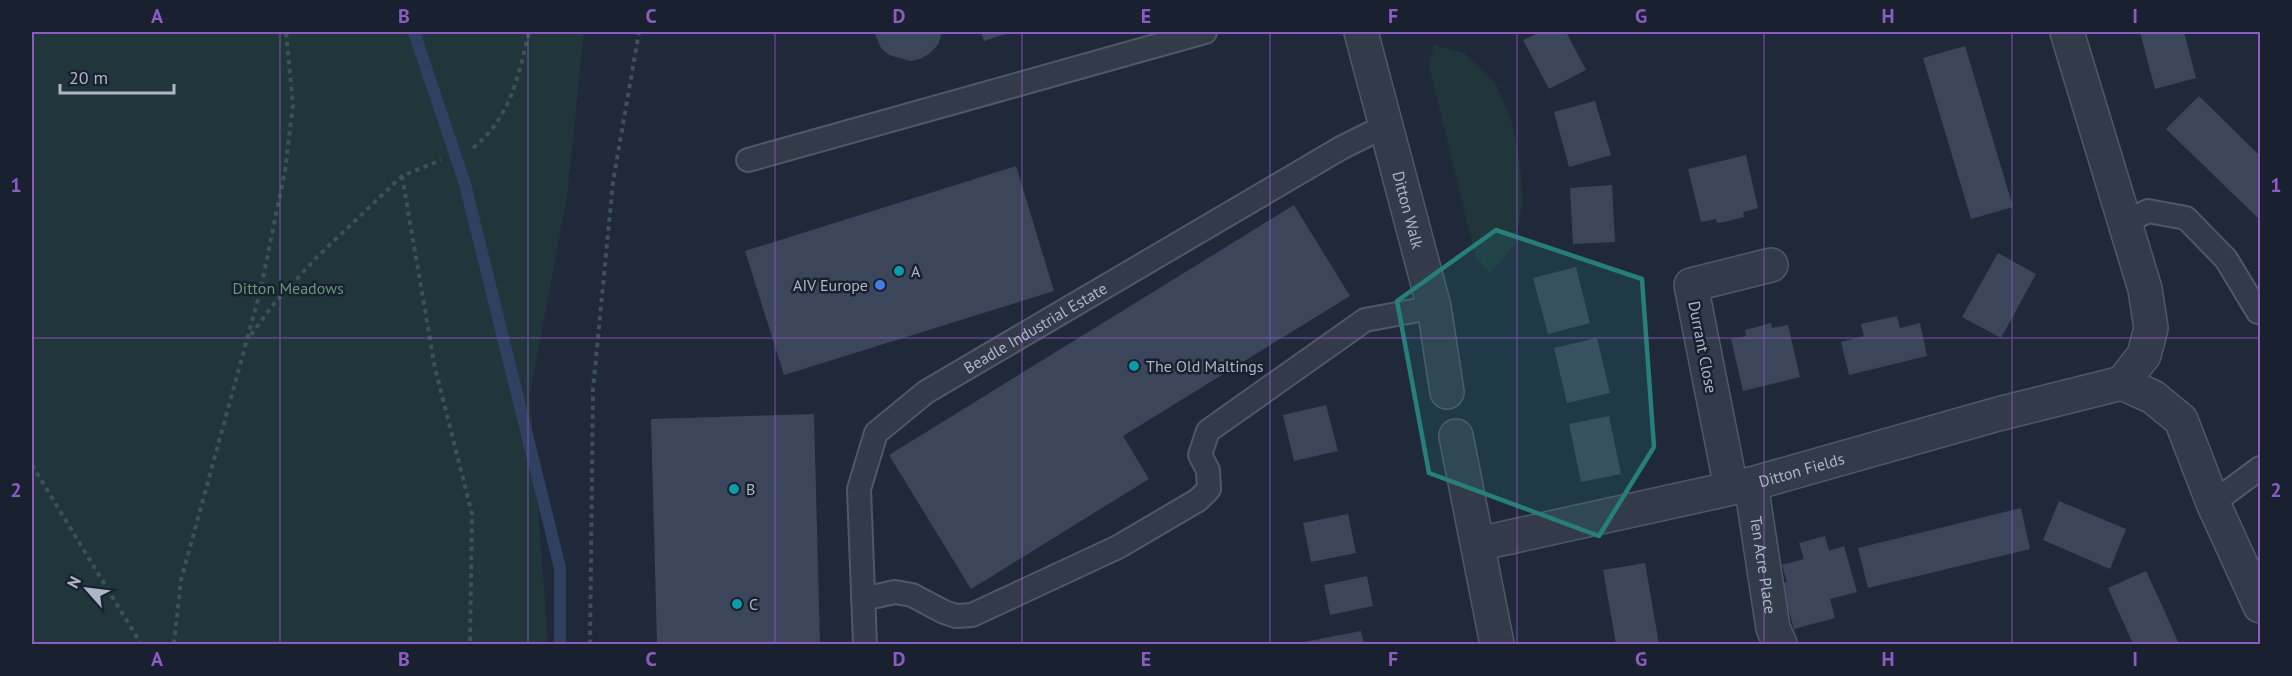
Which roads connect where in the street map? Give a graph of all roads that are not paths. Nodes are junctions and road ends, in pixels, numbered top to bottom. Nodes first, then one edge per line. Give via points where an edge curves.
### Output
1 (1205, 32) edge
2 (1361, 32) edge
3 (2067, 32) edge
4 (1387, 125) junction
5 (748, 160) dead end
6 (2124, 223) junction
7 (1771, 265) dead end
8 (1434, 307) junction
9 (2258, 312) dead end
10 (2122, 382) junction
11 (1447, 392) dead end
12 (1456, 436) dead end
13 (2260, 468) edge
14 (1741, 486) junction
15 (2213, 503) junction
16 (1478, 544) junction
17 (863, 599) junction
18 (2260, 606) edge
19 (865, 645) edge
20 (1497, 645) edge
21 (1780, 645) edge

1 - 5 lane
2 - 4 street, Ditton Walk
3 - 6 street
4 - 8 street, Ditton Walk
4 - 17 lane, Beadle Industrial Estate via 1341,148 926,392 876,433 859,489
6 - 9 lane via 2148,211 2186,218 2226,259
6 - 10 street via 2145,289 2151,328 2144,355
7 - 14 street, Durrant Close via 1691,285
8 - 11 street, Ditton Walk
8 - 17 lane via 1365,320 1208,431 1200,455 1208,470 1209,489 1198,500 1118,547 972,615 956,616 912,595 895,592
10 - 14 street, Ditton Fields
10 - 15 street via 2153,397 2181,420
12 - 16 street
13 - 15 lane
14 - 16 street, Ditton Fields
14 - 21 street, Ten Acre Place
15 - 18 street
16 - 20 street
17 - 19 lane, Beadle Industrial Estate

